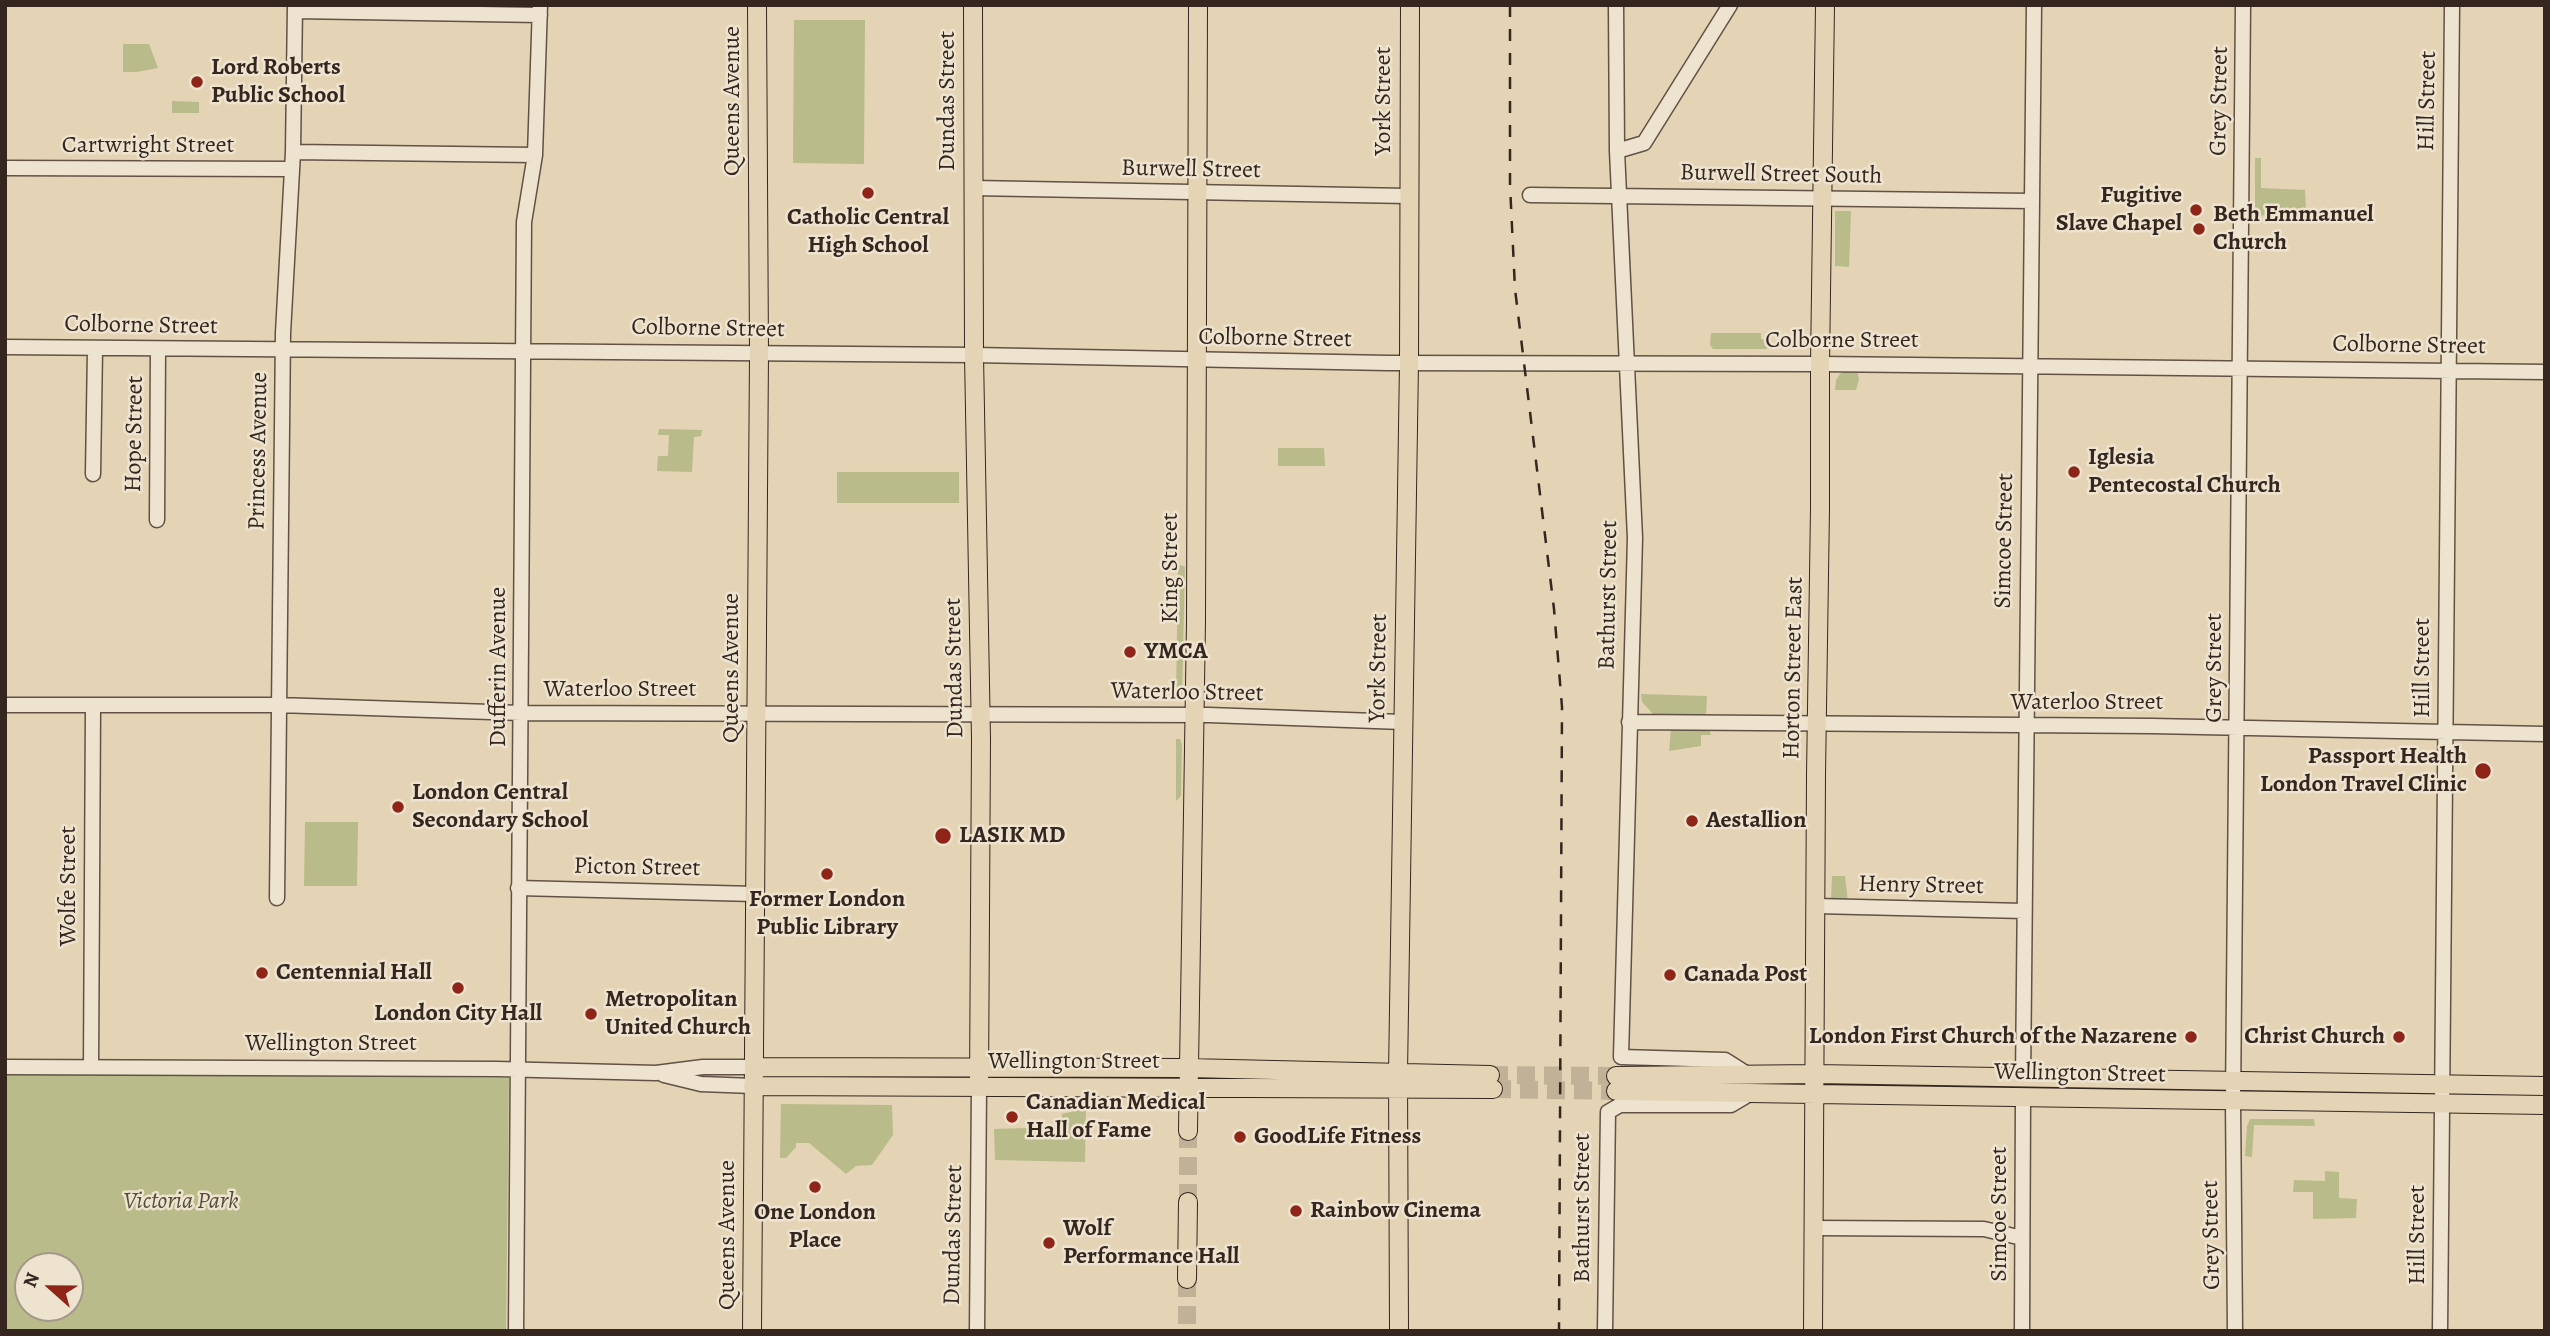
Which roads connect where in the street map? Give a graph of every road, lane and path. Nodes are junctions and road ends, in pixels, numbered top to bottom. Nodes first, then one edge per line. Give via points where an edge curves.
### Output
1 (757, 5) edge
2 (972, 5) edge
3 (1198, 5) edge
4 (1409, 5) edge
5 (1616, 5) edge
6 (1730, 5) edge
7 (1825, 5) edge
8 (2034, 5) edge
9 (2243, 5) edge
10 (2452, 5) edge
11 (295, 8) edge
12 (540, 10) edge
13 (1617, 151) junction
14 (293, 152) junction
15 (535, 156) junction
16 (5, 168) edge
17 (291, 169) junction
18 (973, 188) junction
19 (1198, 192) junction
20 (1530, 195) dead end
21 (1408, 196) junction
22 (1619, 196) junction
23 (1823, 199) junction
24 (2032, 201) junction
25 (5, 347) edge
26 (95, 349) junction
27 (158, 349) junction
28 (523, 350) junction
29 (283, 351) junction
30 (760, 353) junction
31 (974, 355) junction
32 (1196, 360) junction
33 (1409, 363) junction
34 (1626, 363) junction
35 (1820, 363) junction
36 (2030, 366) junction
37 (2240, 368) junction
38 (2447, 369) junction
39 (2545, 372) edge
40 (93, 474) dead end
41 (157, 520) dead end
42 (5, 705) edge
43 (278, 705) junction
44 (93, 706) junction
45 (522, 713) junction
46 (756, 713) junction
47 (979, 714) junction
48 (1193, 716) junction
49 (1402, 722) junction
50 (1629, 723) junction
51 (1818, 724) junction
52 (2026, 725) junction
53 (2237, 727) junction
54 (2445, 732) junction
55 (2545, 734) edge
56 (518, 888) junction
57 (755, 894) junction
58 (277, 898) dead end
59 (1816, 906) junction
60 (2024, 911) junction
61 (5, 1067) edge
62 (91, 1067) junction
63 (754, 1067) junction
64 (1188, 1068) junction
65 (979, 1069) junction
66 (518, 1070) junction
67 (656, 1073) junction
68 (1747, 1074) junction
69 (1815, 1074) junction
70 (2023, 1078) junction
71 (1398, 1081) junction
72 (1492, 1082) tunnel mouth
73 (2233, 1082) junction
74 (2443, 1085) junction
75 (753, 1086) junction
76 (1189, 1086) junction
77 (2545, 1086) edge
78 (979, 1087) junction
79 (1364, 1089) junction
80 (1614, 1092) junction
81 (1814, 1093) junction
82 (2023, 1098) junction
83 (2233, 1101) junction
84 (2442, 1103) junction
85 (2545, 1105) edge
86 (1398, 1120) junction
87 (1188, 1131) tunnel mouth
88 (1188, 1202) tunnel mouth
89 (1814, 1228) junction
90 (2022, 1238) junction
91 (1187, 1279) tunnel mouth
92 (516, 1331) edge
93 (752, 1331) edge
94 (977, 1331) edge
95 (1399, 1331) edge
96 (1605, 1331) edge
97 (1813, 1331) edge
98 (2022, 1331) edge
99 (2235, 1331) edge
100 (2440, 1331) edge

1 - 30 main road, Queens Avenue
2 - 18 main road, Dundas Street
3 - 19 main road, King Street
4 - 21 main road, York Street
5 - 13 street, Bathurst Street
6 - 13 street via 1644,143
7 - 23 main road, Horton Street East
8 - 24 street, Simcoe Street
9 - 37 street, Grey Street
10 - 38 street, Hill Street
11 - 12 street
11 - 14 street, Princess Avenue
12 - 15 street, Dufferin Avenue
13 - 22 street, Bathurst Street
14 - 15 street
14 - 17 street, Princess Avenue
15 - 28 street, Dufferin Avenue via 523,222
16 - 17 street, Cartwright Street
17 - 29 street, Princess Avenue
18 - 19 street, Burwell Street
18 - 31 main road, Dundas Street
19 - 21 street, Burwell Street
19 - 32 main road, King Street
20 - 22 street, Burwell Street South
21 - 33 main road, York Street
22 - 23 street, Burwell Street South
22 - 34 street, Bathurst Street
23 - 24 street, Burwell Street South
23 - 35 main road, Horton Street East
24 - 36 street, Simcoe Street
25 - 26 street, Colborne Street
26 - 27 street, Colborne Street
26 - 40 street
27 - 29 street, Colborne Street
27 - 41 street, Hope Street
28 - 29 street, Colborne Street
28 - 30 street, Colborne Street
28 - 45 street, Dufferin Avenue
29 - 43 street, Princess Avenue
30 - 31 street, Colborne Street
30 - 46 main road, Queens Avenue
31 - 32 street, Colborne Street
31 - 47 main road, Dundas Street
32 - 33 street, Colborne Street
32 - 48 main road, King Street
33 - 34 street, Colborne Street
33 - 49 main road, York Street
34 - 35 street, Colborne Street
34 - 50 street, Bathurst Street via 1635,538
35 - 36 street, Colborne Street
35 - 51 main road, Horton Street East
36 - 37 street, Colborne Street
36 - 52 street, Simcoe Street
37 - 38 street, Colborne Street
37 - 53 street, Grey Street
38 - 39 street, Colborne Street
38 - 54 street, Hill Street
42 - 44 street, Waterloo Street
43 - 44 street, Waterloo Street
43 - 45 street, Waterloo Street
43 - 58 street, Princess Avenue
44 - 62 street, Wolfe Street
45 - 46 street, Waterloo Street
45 - 56 street, Dufferin Avenue
46 - 47 street, Waterloo Street
46 - 57 main road, Queens Avenue
47 - 48 street, Waterloo Street
47 - 65 main road, Dundas Street
48 - 49 street, Waterloo Street
48 - 64 main road, King Street
49 - 71 main road, York Street
50 - 51 street, Waterloo Street
50 - 68 street, Bathurst Street via 1621,1057 1725,1060
51 - 52 street, Waterloo Street
51 - 59 main road, Horton Street East
52 - 53 street, Waterloo Street
52 - 60 street, Simcoe Street
53 - 54 street, Waterloo Street
53 - 73 street, Grey Street
54 - 55 street, Waterloo Street
54 - 74 street, Hill Street
56 - 57 street, Picton Street
56 - 66 street, Dufferin Avenue
57 - 63 main road, Queens Avenue
59 - 60 street, Henry Street
59 - 69 main road, Horton Street East
60 - 70 street, Simcoe Street
61 - 62 street, Wellington Street
62 - 66 street, Wellington Street
63 - 65 main road, Wellington Street
63 - 67 street, Wellington Street
63 - 75 main road, Queens Avenue
64 - 65 main road, Wellington Street
64 - 71 main road, Wellington Street
64 - 76 main road, King Street
65 - 78 main road, Dundas Street
66 - 67 street, Wellington Street
66 - 92 street, Dufferin Avenue
67 - 75 street, Wellington Street via 701,1084
68 - 69 main road, Wellington Street
68 - 80 main road, Wellington Street
69 - 70 main road, Wellington Street
69 - 81 main road, Horton Street East
70 - 73 main road, Wellington Street
71 - 72 main road, Wellington Street
71 - 79 main road, Wellington Street
71 - 86 main road, York Street
73 - 74 main road, Wellington Street
73 - 83 street, Grey Street
74 - 77 main road, Wellington Street
74 - 84 street, Hill Street
75 - 78 main road, Wellington Street
75 - 93 main road, Queens Avenue
76 - 78 main road, Wellington Street
76 - 79 main road, Wellington Street
76 - 87 main road, King Street
78 - 94 street, Dundas Street
79 - 86 main road via 1384,1100
80 - 81 main road, Wellington Street
80 - 96 street, Bathurst Street via 1606,1117
81 - 82 main road, Wellington Street
81 - 89 main road, Horton Street East
82 - 83 main road, Wellington Street
82 - 90 street, Simcoe Street
83 - 84 main road, Wellington Street
83 - 99 street, Grey Street
84 - 85 main road, Wellington Street
84 - 100 street, Hill Street
86 - 95 main road, York Street
88 - 91 main road
89 - 90 street via 1983,1229
89 - 97 main road, Horton Street East
90 - 98 street, Simcoe Street

